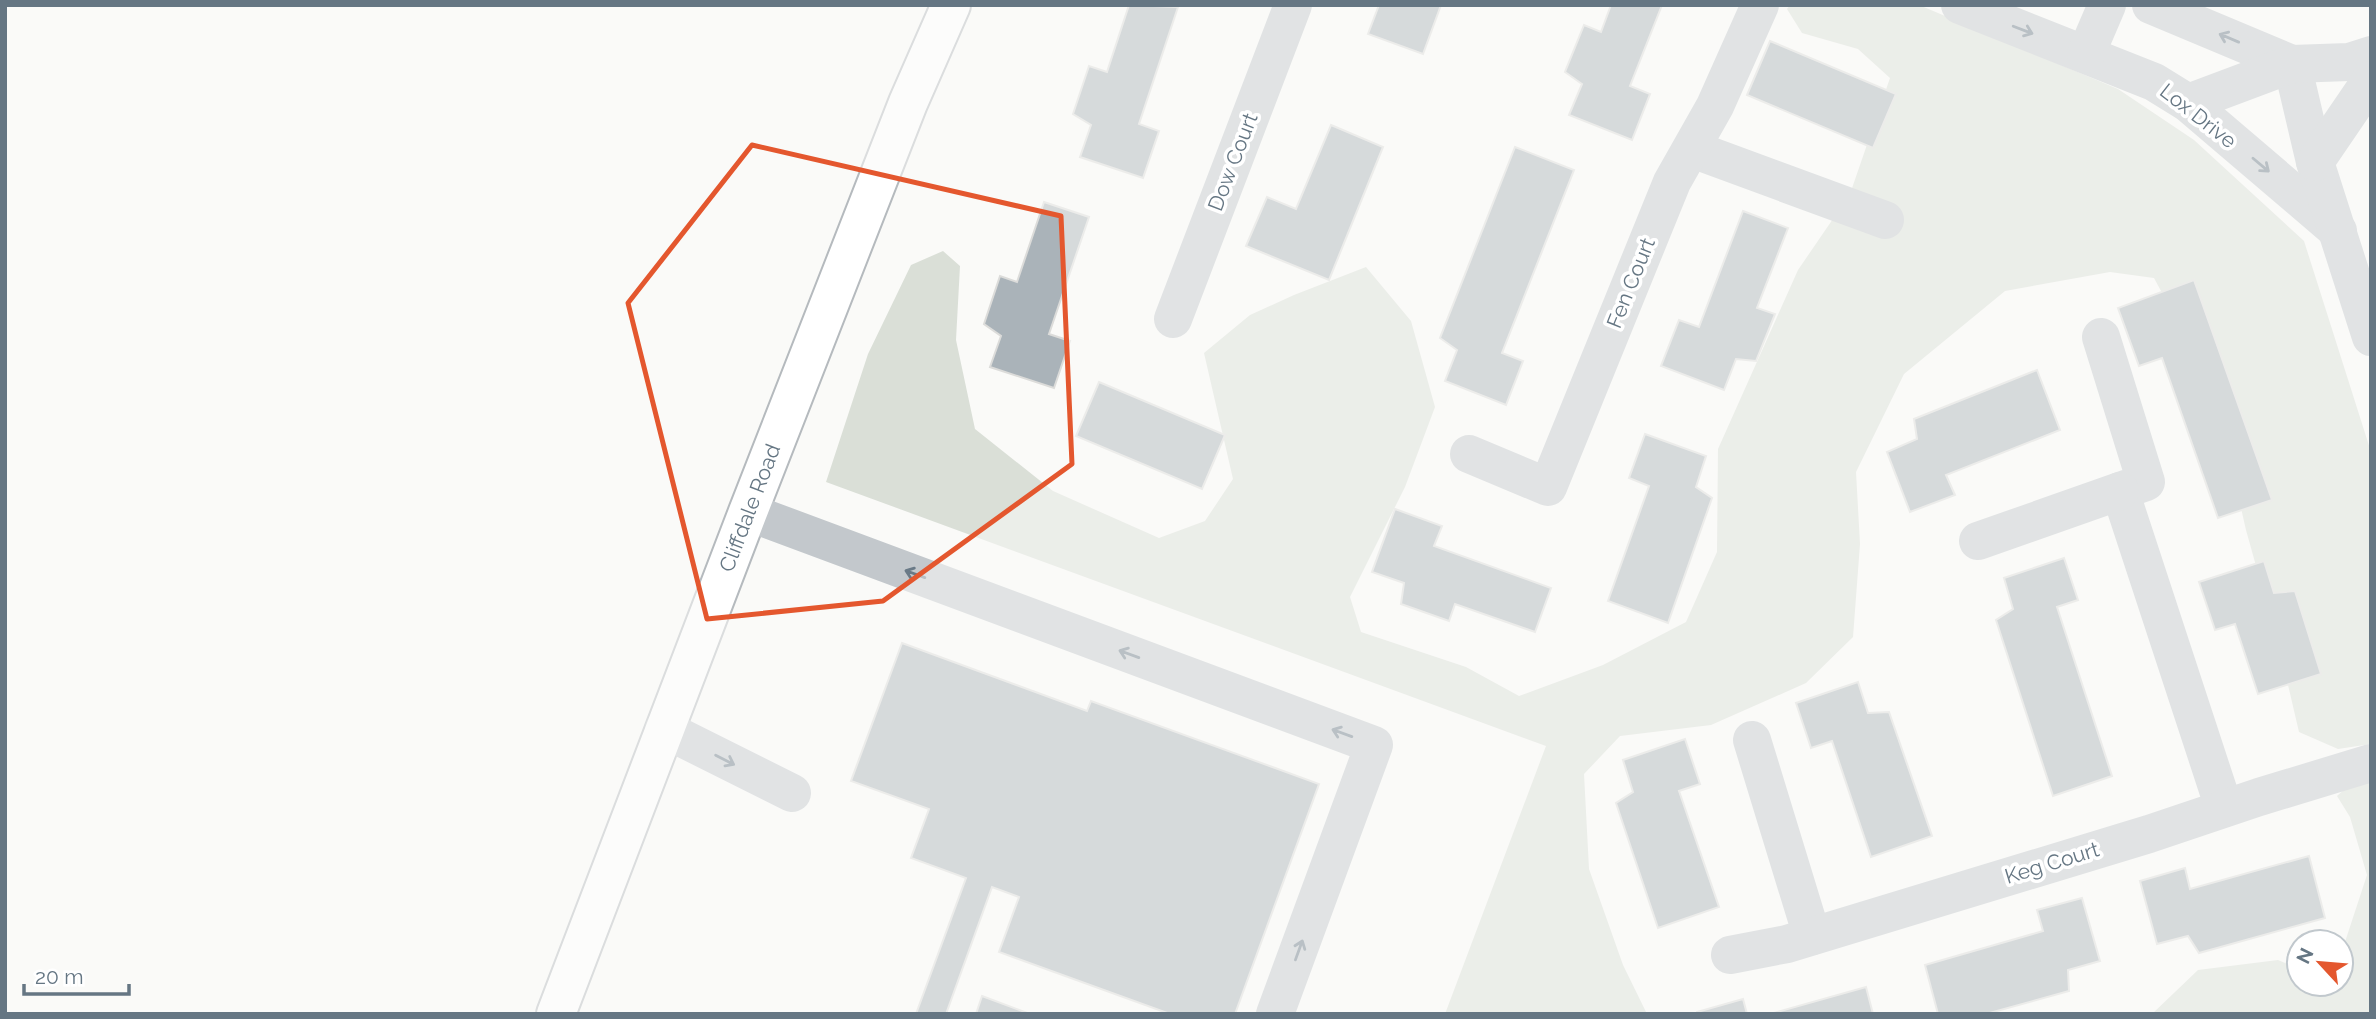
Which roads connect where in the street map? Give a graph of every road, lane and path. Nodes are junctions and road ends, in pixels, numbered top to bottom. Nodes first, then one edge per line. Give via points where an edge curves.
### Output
1 (951, 5) edge
2 (1293, 5) edge
3 (1760, 5) edge
4 (1960, 5) edge
5 (2107, 5) edge
6 (2151, 5) edge
7 (2086, 54) junction
8 (2371, 55) edge
9 (2292, 64) junction
10 (2371, 80) edge
11 (2188, 103) junction
12 (1692, 149) junction
13 (2315, 162) junction
14 (1885, 220) dead end
15 (2337, 231) junction
16 (1173, 319) dead end
17 (2101, 337) dead end
18 (2371, 337) edge
19 (1469, 453) dead end
20 (2120, 491) junction
21 (748, 512) junction
22 (1978, 541) dead end
23 (664, 729) junction
24 (1752, 740) dead end
25 (2371, 763) edge
26 (792, 793) dead end
27 (2224, 808) junction
28 (1812, 936) junction
29 (1730, 955) dead end
30 (556, 1014) edge
31 (1275, 1014) edge

1 - 21 main road, Cliffdale Road
2 - 16 street, Dow Court
3 - 12 street, Fen Court
4 -> 7 street, Lox Drive
5 - 7 street
9 -> 6 street
7 - 11 street, Lox Drive via 2154,82
8 - 9 street via 2349,62
9 - 11 street
9 - 13 street
10 - 13 street
11 -> 15 street, Lox Drive
12 - 14 street
12 - 19 street, Fen Court via 1672,182 1548,487
13 - 15 street
15 - 18 street
17 - 20 street via 2146,482
20 - 22 street
20 - 27 street
21 - 23 main road, Cliffdale Road
31 -> 21 street via 1374,745
23 -> 26 street
23 - 30 main road, Cliffdale Road
24 - 28 street
25 - 27 street, Keg Court
27 - 28 street, Keg Court
28 - 29 street, Keg Court

